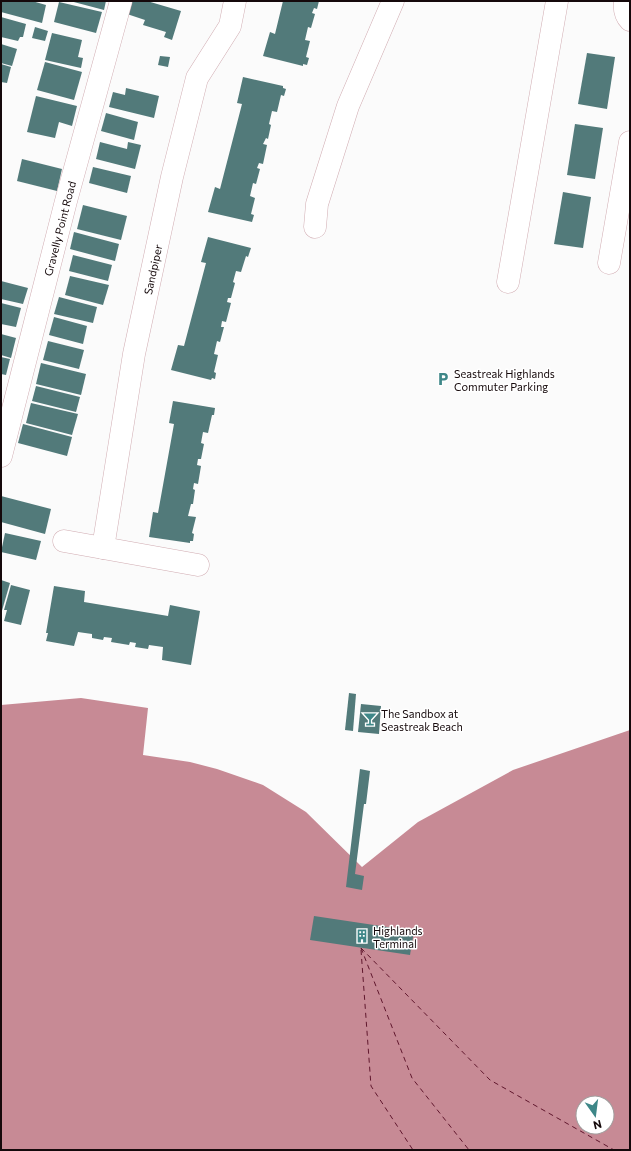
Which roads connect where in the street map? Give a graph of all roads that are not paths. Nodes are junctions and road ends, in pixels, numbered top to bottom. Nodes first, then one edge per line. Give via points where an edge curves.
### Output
1 (121, 1) edge
2 (235, 1) edge
3 (393, 1) edge
4 (557, 1) edge
5 (625, 1) edge
6 (630, 20) edge
7 (630, 142) edge
8 (315, 227) dead end
9 (609, 263) dead end
10 (508, 282) dead end
11 (1, 456) edge
12 (64, 541) dead end
13 (103, 548) junction
14 (198, 565) dead end

1 - 11 street, Gravelly Point Road via 62,216
2 - 13 street, Sandpiper via 230,26 197,78 172,177 134,354
3 - 8 street via 348,106 317,204
4 - 10 street
5 - 6 street via 625,12
7 - 9 street
12 - 13 street
13 - 14 street

